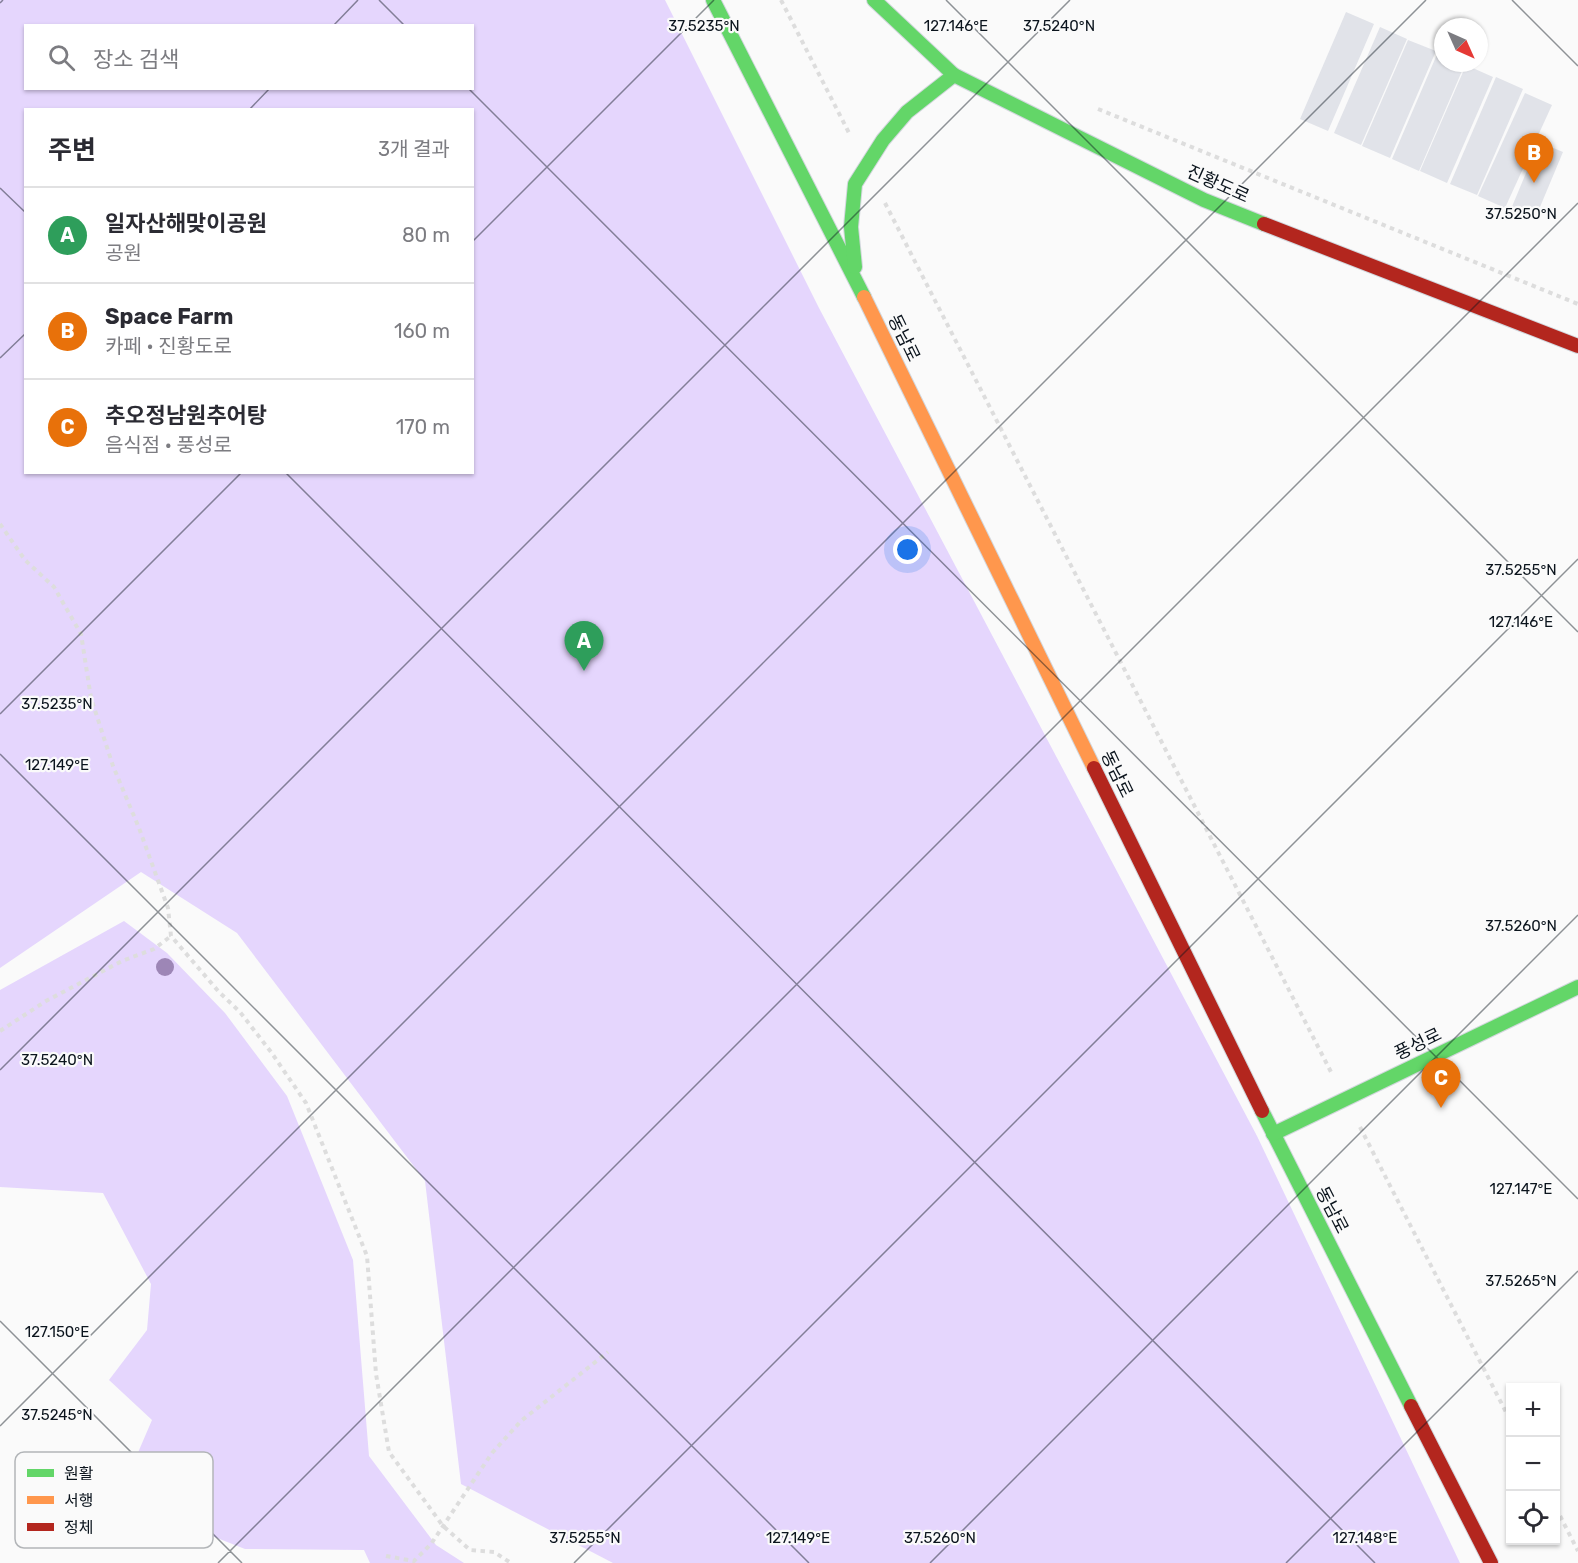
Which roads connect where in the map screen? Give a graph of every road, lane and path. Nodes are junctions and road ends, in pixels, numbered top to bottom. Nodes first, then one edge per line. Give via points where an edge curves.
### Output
1 (713, 0) edge
2 (781, 0) edge
3 (874, 0) edge
4 (954, 75) junction
5 (1090, 106) dead end
6 (866, 167) junction
7 (856, 281) junction
8 (1578, 304) edge
9 (1578, 346) edge
10 (0, 524) edge
11 (171, 936) junction
12 (1578, 987) edge
13 (0, 1031) edge
14 (1345, 1099) junction
15 (1273, 1134) junction
16 (608, 1352) dead end
17 (1506, 1412) edge
18 (1560, 1516) edge
19 (442, 1526) junction
20 (1578, 1551) edge
21 (386, 1556) dead end
22 (511, 1563) edge
23 (1491, 1563) edge

1 - 7 main road, 동남로
2 - 6 path
3 - 4 main road, 진황도로
4 - 6 main road via 907,112
4 - 9 main road, 진황도로 via 1204,200
5 - 8 path
6 - 7 main road via 855,184 851,227
6 - 14 path
7 - 15 main road, 동남로
10 - 11 path via 25,561 54,587 81,634 91,698 168,908
11 - 13 path via 154,949 45,1001
11 - 19 path via 240,1012 306,1103 367,1256 376,1374 389,1452
12 - 14 main road, 풍성로
14 - 15 main road, 풍성로
14 - 17 path
15 - 23 main road, 동남로
16 - 19 path via 521,1421 492,1453
18 - 20 path
19 - 21 path via 414,1561
19 - 22 path via 470,1550 494,1552

